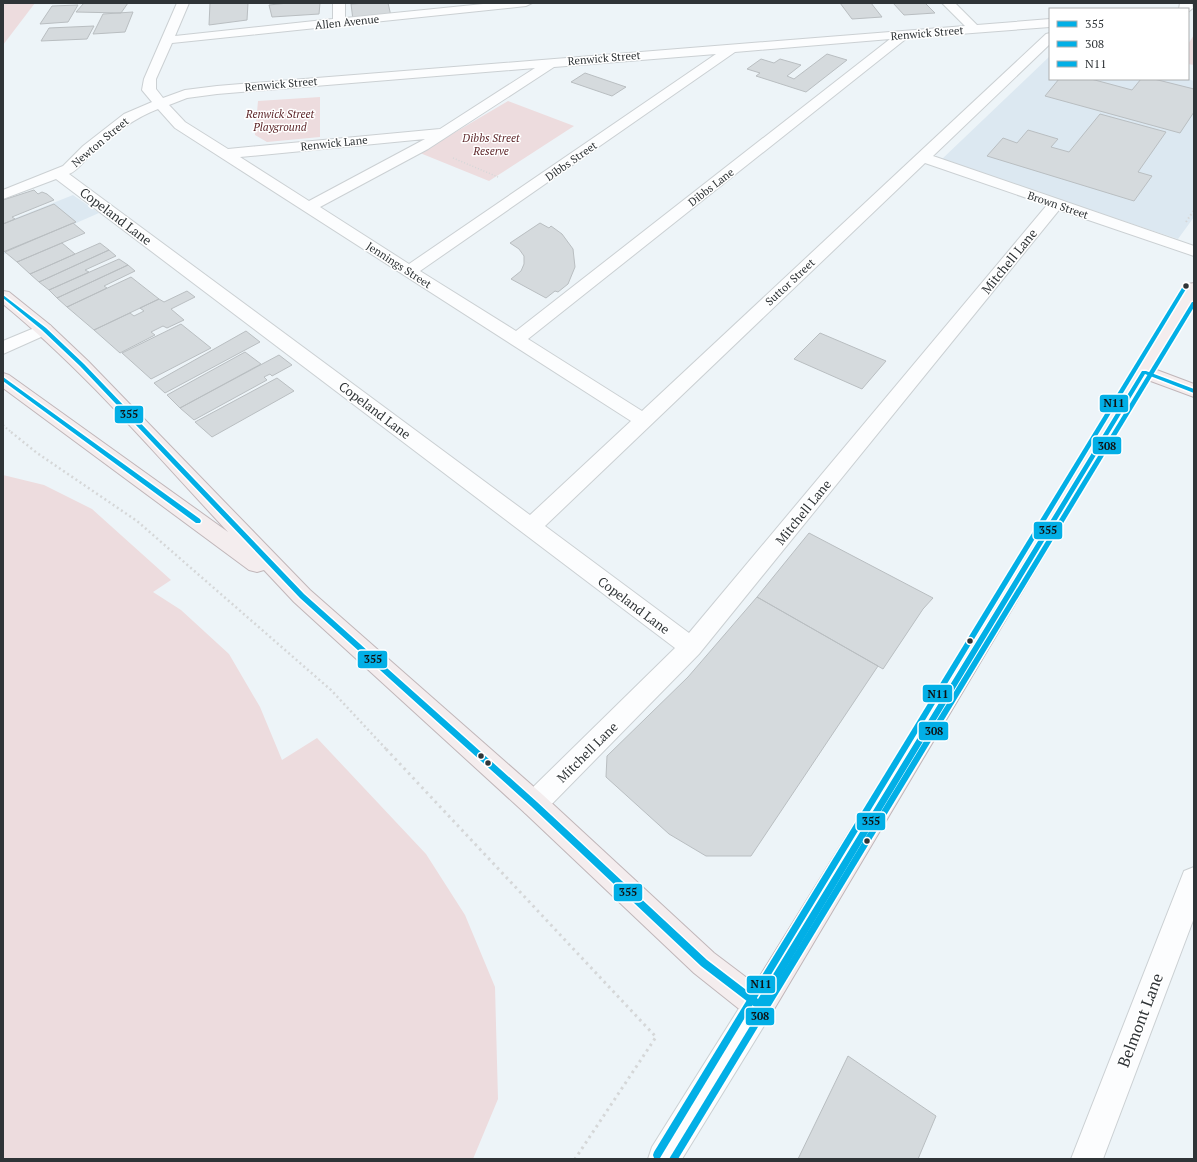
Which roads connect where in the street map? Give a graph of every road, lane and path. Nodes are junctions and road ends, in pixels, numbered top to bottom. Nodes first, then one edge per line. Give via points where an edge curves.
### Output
1 (183, 3) edge
2 (339, 3) edge
3 (526, 3) edge
4 (948, 3) edge
5 (473, 6) edge
6 (339, 23) junction
7 (1049, 23) edge
8 (974, 29) junction
9 (905, 34) junction
10 (1049, 38) edge
11 (168, 40) junction
12 (732, 48) junction
13 (553, 63) junction
14 (160, 102) junction
15 (444, 132) junction
16 (423, 146) junction
17 (225, 154) junction
18 (922, 157) junction
19 (58, 173) junction
20 (528, 190) junction
21 (3, 195) edge
22 (1055, 205) junction
23 (309, 207) junction
24 (1194, 251) edge
25 (409, 272) junction
26 (1194, 288) edge
27 (3, 296) edge
28 (44, 329) junction
29 (516, 340) junction
30 (3, 348) edge
31 (1144, 372) junction
32 (3, 379) edge
33 (1194, 391) edge
34 (644, 421) junction
35 (3, 425) edge
36 (530, 527) junction
37 (302, 596) junction
38 (691, 647) junction
39 (534, 804) junction
40 (1194, 881) edge
41 (759, 1005) junction
42 (575, 1159) edge
43 (664, 1159) edge
44 (1087, 1159) edge

1 - 11 street
2 - 6 street
3 - 5 street, Allen Avenue
4 - 8 street
5 - 6 street, Allen Avenue
6 - 11 street, Allen Avenue
7 - 8 street, Renwick Street
8 - 9 street, Renwick Street
9 - 12 street, Renwick Street
9 - 29 street, Dibbs Lane
10 - 18 street, Suttor Street
11 - 14 street via 150,79 149,90
12 - 13 street, Renwick Street
12 - 20 street, Dibbs Street
13 - 14 street, Renwick Street via 217,90 185,94
13 - 15 street, Renwick Lane
14 - 17 street, Jennings Street via 180,125
14 - 19 street, Newton Street via 129,117 88,149 74,165
15 - 16 street, Renwick Lane
15 - 17 street, Renwick Lane
16 - 20 path
16 - 23 street, Renwick Lane
17 - 23 street, Jennings Street
18 - 22 street, Brown Street
18 - 34 street, Suttor Street
19 - 21 street, Newton Street
19 - 36 street, Copeland Lane
20 - 25 street, Dibbs Street
22 - 24 street, Brown Street
22 - 38 street, Mitchell Lane
23 - 25 street, Jennings Street
25 - 29 street, Jennings Street
26 - 31 main road
27 - 28 main road
28 - 30 street
28 - 37 main road via 88,371
29 - 34 street, Jennings Street
31 - 33 main road
31 - 41 main road
32 - 37 main road
34 - 36 street, Suttor Street
35 - 42 path via 37,453 137,522 331,690 656,1037
36 - 38 street, Copeland Lane
37 - 39 main road
38 - 39 street, Mitchell Lane
39 - 41 main road via 704,963
40 - 44 street, Belmont Lane
41 - 43 street

